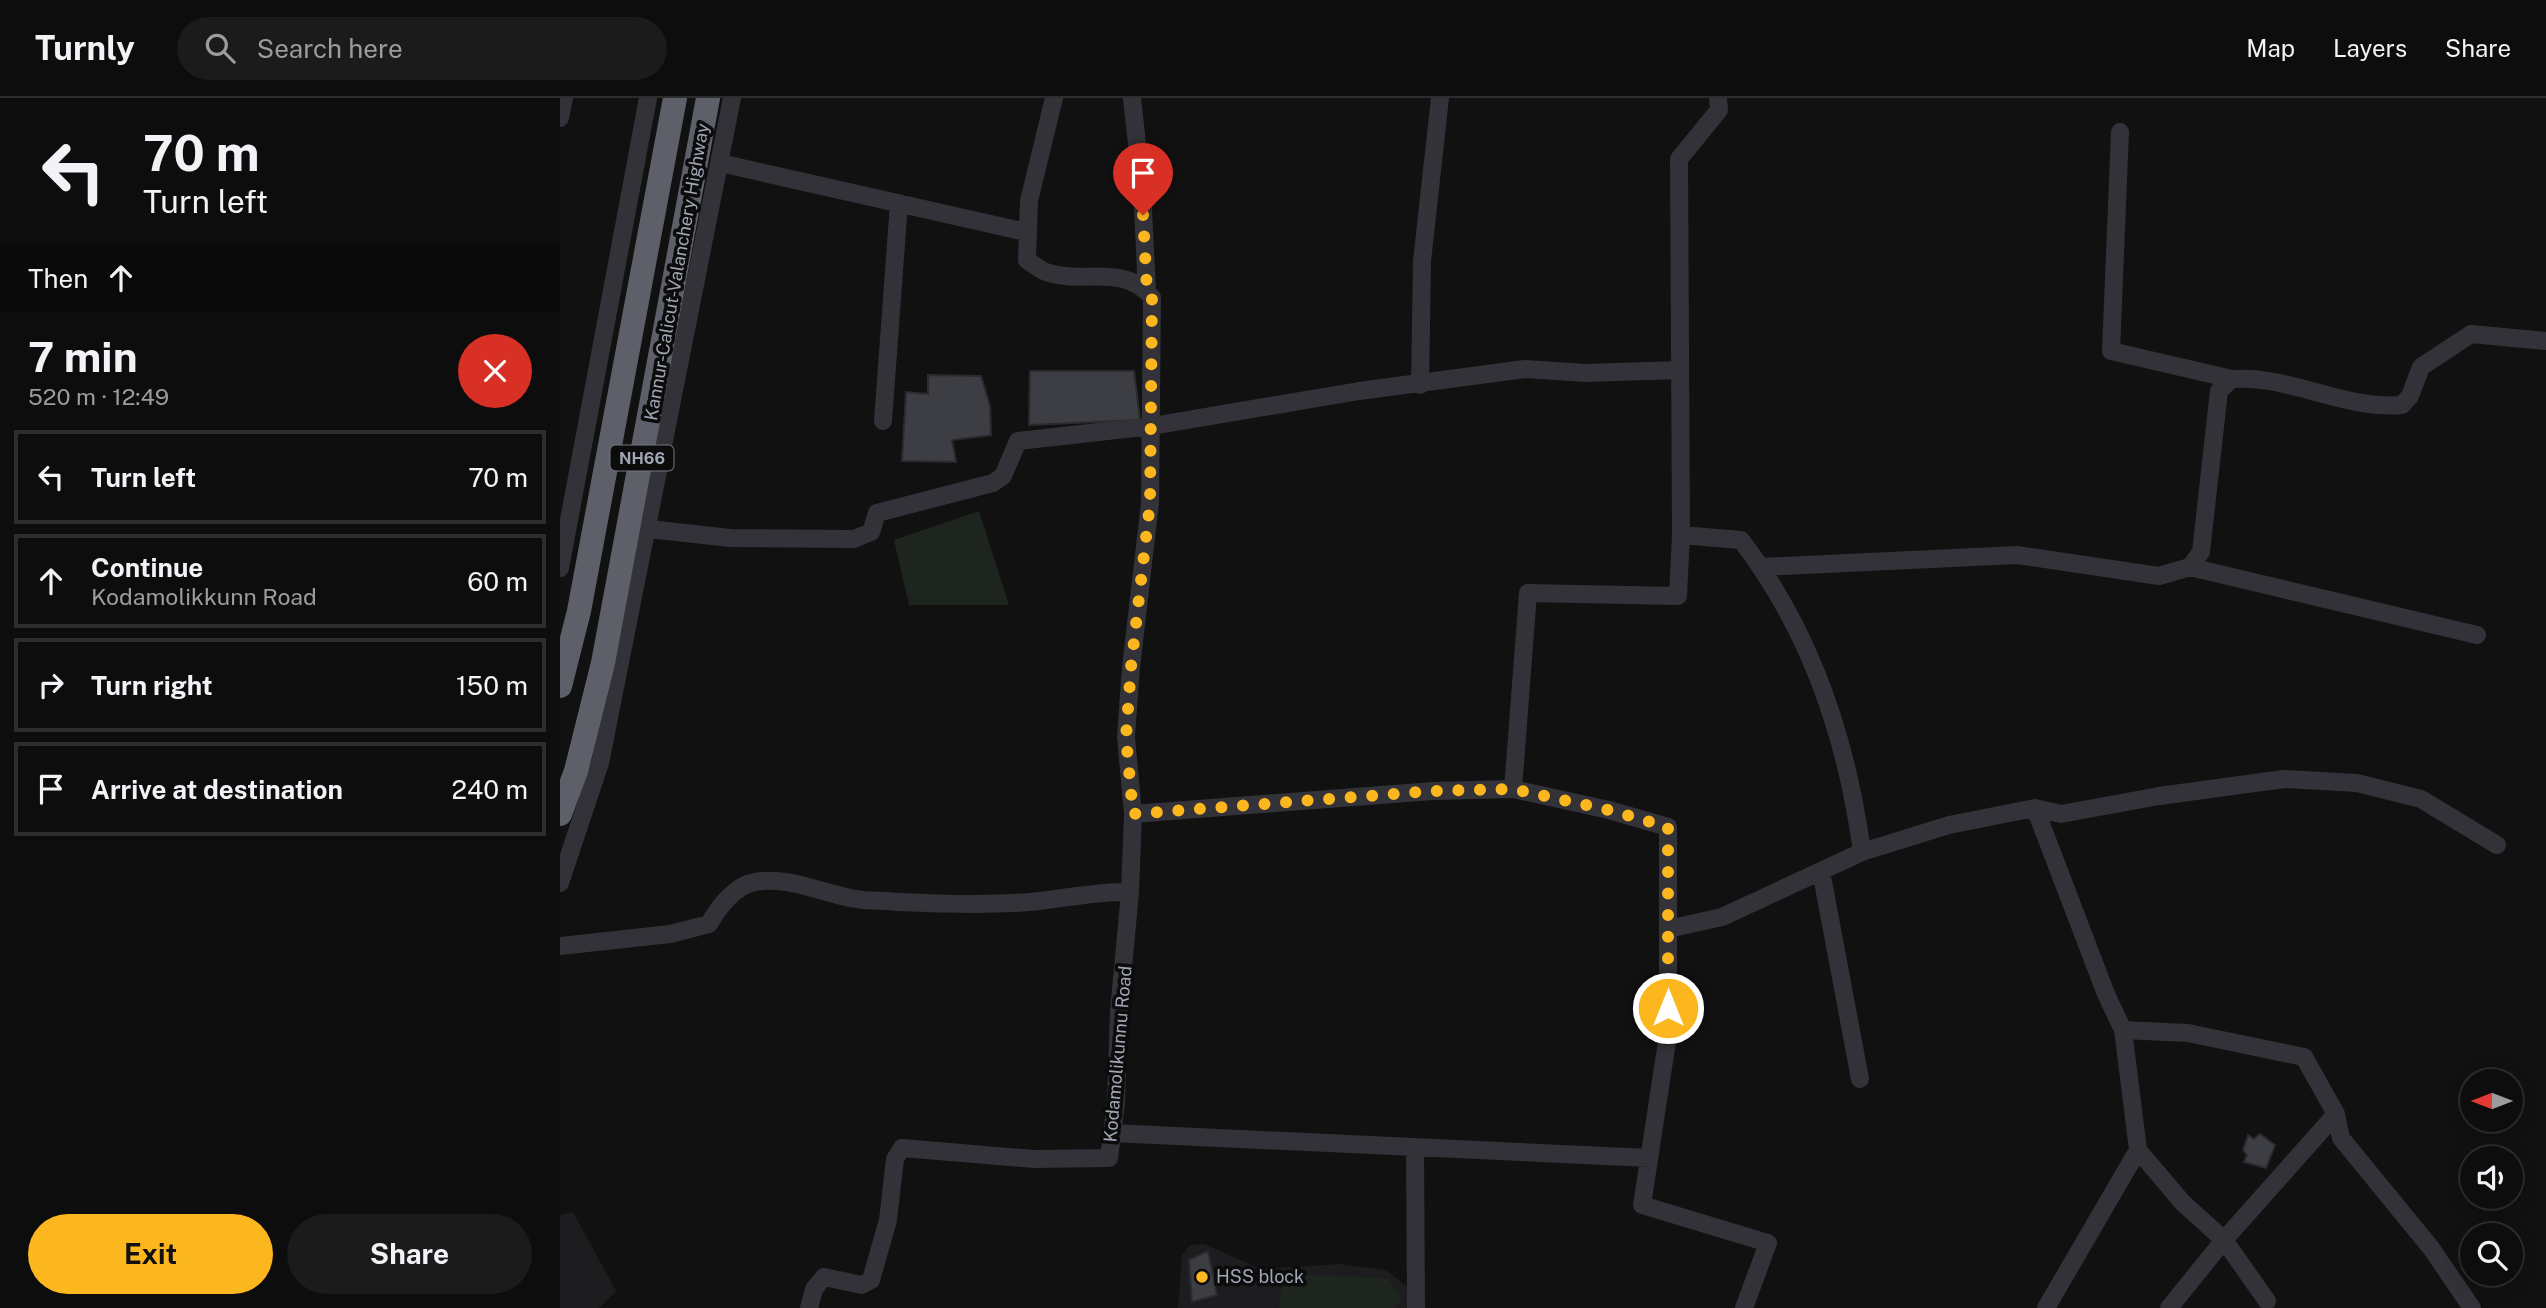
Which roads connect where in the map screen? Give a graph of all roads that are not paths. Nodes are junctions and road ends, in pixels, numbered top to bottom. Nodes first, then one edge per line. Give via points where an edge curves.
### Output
1 (564, 98) edge
2 (648, 98) edge
3 (675, 98) edge
4 (708, 98) edge
5 (732, 98) edge
6 (1054, 98) edge
7 (1132, 98) edge
8 (1440, 98) edge
9 (1718, 98) edge
10 (560, 118) edge
11 (2120, 132) dead end
12 (729, 165) dead end
13 (899, 203) junction
14 (1026, 232) junction
15 (1147, 291) junction
16 (2546, 341) edge
17 (1679, 370) junction
18 (2232, 379) junction
19 (1420, 385) junction
20 (883, 421) dead end
21 (1152, 426) junction
22 (649, 528) junction
23 (1681, 535) junction
24 (1761, 567) junction
25 (2190, 567) junction
26 (560, 568) edge
27 (2477, 635) dead end
28 (560, 686) edge
29 (1513, 789) junction
30 (2035, 808) junction
31 (560, 814) edge
32 (1133, 814) junction
33 (2497, 845) dead end
34 (1862, 852) junction
35 (1821, 872) junction
36 (560, 883) edge
37 (1130, 892) junction
38 (1668, 929) junction
39 (560, 946) edge
40 (2123, 1030) junction
41 (1860, 1079) dead end
42 (2336, 1114) junction
43 (1112, 1133) junction
44 (1415, 1147) junction
45 (2138, 1150) junction
46 (1649, 1158) junction
47 (2224, 1240) junction
48 (2267, 1301) dead end
49 (809, 1308) edge
50 (1416, 1308) edge
51 (1744, 1308) edge
52 (2046, 1308) edge
53 (2169, 1308) edge
54 (2472, 1308) edge

1 - 10 street
2 - 26 street
3 - 28 highway, Kannur-Calicut-Valanchery Highway / NH66 via 579,611
4 - 31 highway, Kannur-Calicut-Valanchery Highway / NH66 via 603,663 576,771
5 - 22 street
6 - 14 street
7 - 15 street, Kodamolikunnu Road
8 - 19 street via 1422,261
9 - 17 street via 1719,110 1679,159
11 - 18 street via 2111,351
12 - 13 street
13 - 14 street
13 - 20 street
14 - 15 street via 1027,260 1046,272 1113,277 1139,282
15 - 21 street, Kodamolikunnu Road via 1152,297
16 - 18 street via 2471,334 2421,367 2402,405 2371,405 2258,377
17 - 19 street via 1586,373 1525,369
17 - 23 street
18 - 25 street via 2219,391 2201,552
19 - 21 street
21 - 22 street via 1018,441 1003,476 993,484 877,513 871,532 854,540 717,538
21 - 32 street, Kodamolikunnu Road via 1150,503 1126,737
22 - 36 street via 600,763
23 - 24 street via 1741,540
23 - 29 street via 1678,596 1528,593
24 - 25 street via 2017,555 2160,576
24 - 34 street via 1826,692 1846,757
25 - 27 street
29 - 32 street
29 - 38 street via 1668,827
30 - 33 street via 2061,814 2284,779 2357,783 2421,799
30 - 34 street via 1949,825
30 - 40 street
32 - 37 street, Kodamolikunnu Road
34 - 35 street
35 - 38 street via 1722,917
35 - 41 street
37 - 39 street via 1095,891 1030,902 861,900 791,882 752,882 721,904 709,924 670,934
37 - 43 street, Kodamolikunnu Road
38 - 46 street via 1668,1035
40 - 42 street via 2188,1033 2304,1057
40 - 45 street
42 - 47 street
42 - 54 street via 2341,1138 2431,1248
43 - 44 street
43 - 49 street, Kodamolikunnu Road via 1109,1158 1034,1159 902,1148 895,1160 888,1220 871,1280 862,1285 824,1277 814,1289
44 - 46 street
44 - 50 street
45 - 47 street via 2183,1203
45 - 52 street
46 - 51 street via 1642,1205 1768,1243
47 - 48 street
47 - 53 street

